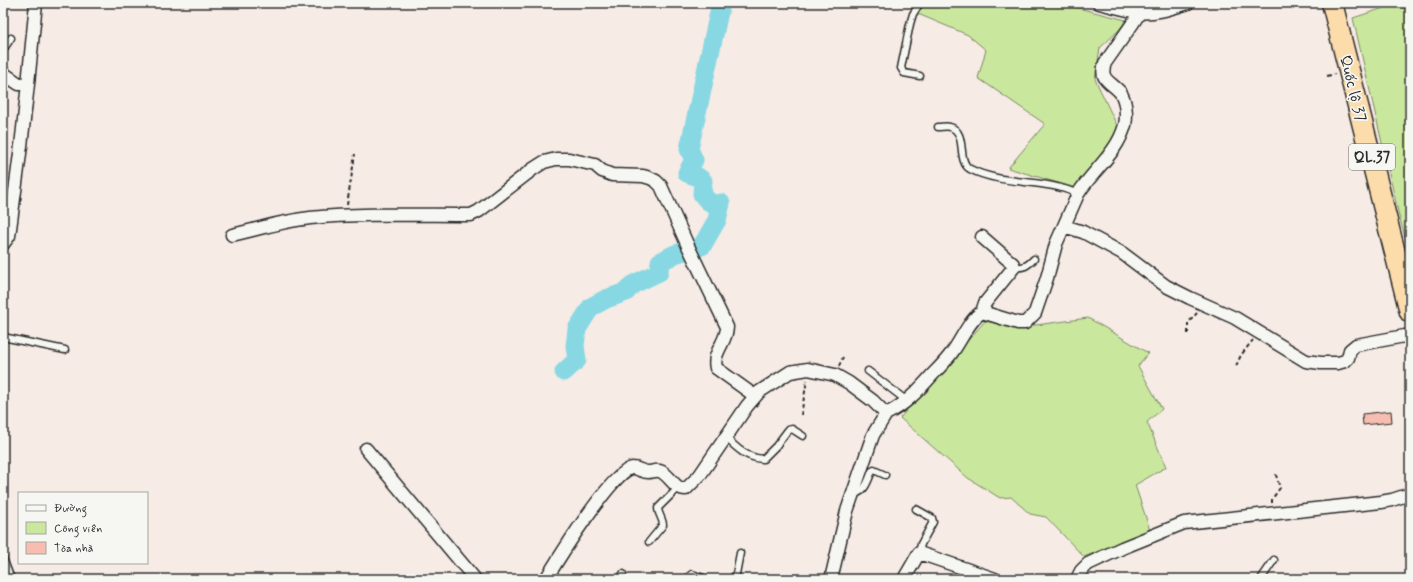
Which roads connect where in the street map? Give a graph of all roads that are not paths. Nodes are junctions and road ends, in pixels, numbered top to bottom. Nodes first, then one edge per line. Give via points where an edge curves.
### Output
1 (36, 3) edge
2 (920, 3) edge
3 (1099, 3) edge
4 (1188, 3) edge
5 (1332, 3) edge
6 (1140, 12) junction
7 (11, 38) dead end
8 (3, 50) edge
9 (3, 73) edge
10 (920, 76) dead end
11 (28, 84) junction
12 (938, 127) dead end
13 (1078, 194) junction
14 (1064, 226) junction
15 (232, 235) dead end
16 (982, 237) dead end
17 (3, 244) edge
18 (1034, 259) dead end
19 (1014, 267) junction
20 (1410, 311) edge
21 (982, 312) junction
22 (1410, 335) edge
23 (3, 337) edge
24 (65, 350) dead end
25 (868, 371) dead end
26 (755, 396) junction
27 (907, 400) junction
28 (886, 414) junction
29 (803, 436) dead end
30 (725, 437) junction
31 (366, 449) dead end
32 (885, 475) dead end
33 (678, 488) junction
34 (1410, 494) edge
35 (853, 495) junction
36 (916, 509) dead end
37 (649, 542) dead end
38 (740, 553) dead end
39 (919, 553) junction
40 (3, 558) edge
41 (1274, 560) dead end
42 (11, 579) edge
43 (475, 579) edge
44 (546, 579) edge
45 (688, 579) edge
46 (706, 579) edge
47 (732, 579) edge
48 (831, 579) edge
49 (904, 579) edge
50 (995, 579) edge
51 (1077, 579) edge
52 (1261, 579) edge

1 - 11 street
2 - 10 lane via 911,19 901,68 904,73
3 - 6 street
4 - 6 street via 1160,11
5 - 20 highway, Quốc lộ 37 / QL.37
6 - 13 street via 1105,62 1103,69 1105,79 1123,96 1125,126 1106,161
7 - 8 lane
9 - 11 street via 19,84
11 - 17 street via 9,236
12 - 13 lane via 950,127 959,135 964,162 968,168 986,175 1065,188
13 - 14 street
14 - 21 street via 1035,313 1025,322 1018,324
14 - 22 street via 1083,232 1122,253 1166,286 1235,318 1306,361 1321,364 1338,363 1345,361 1350,350 1356,345
15 - 26 street via 310,218 471,215 533,169 556,158 595,165 612,175 650,178 661,186 728,327 727,334 717,351 714,362 716,368
16 - 19 street
18 - 19 lane via 1022,268
19 - 21 street via 985,303
21 - 27 street via 972,322 949,357
23 - 24 lane
25 - 27 lane
26 - 28 street via 790,372 808,369 835,375 849,382
26 - 30 street
27 - 28 street
28 - 35 street via 873,435
29 - 30 lane via 792,429 788,430 763,459 741,452
30 - 33 street via 694,483 686,489
31 - 43 street
32 - 35 lane via 872,471 864,490
33 - 37 lane via 658,508 663,522
33 - 44 street via 657,470 644,472 633,468 627,469 605,491
34 - 51 street via 1381,502 1184,523 1088,564
35 - 48 street
36 - 39 lane via 932,518
38 - 47 lane via 736,574
39 - 49 street
39 - 50 street
40 - 42 lane
41 - 52 lane
45 - 46 lane via 692,574

